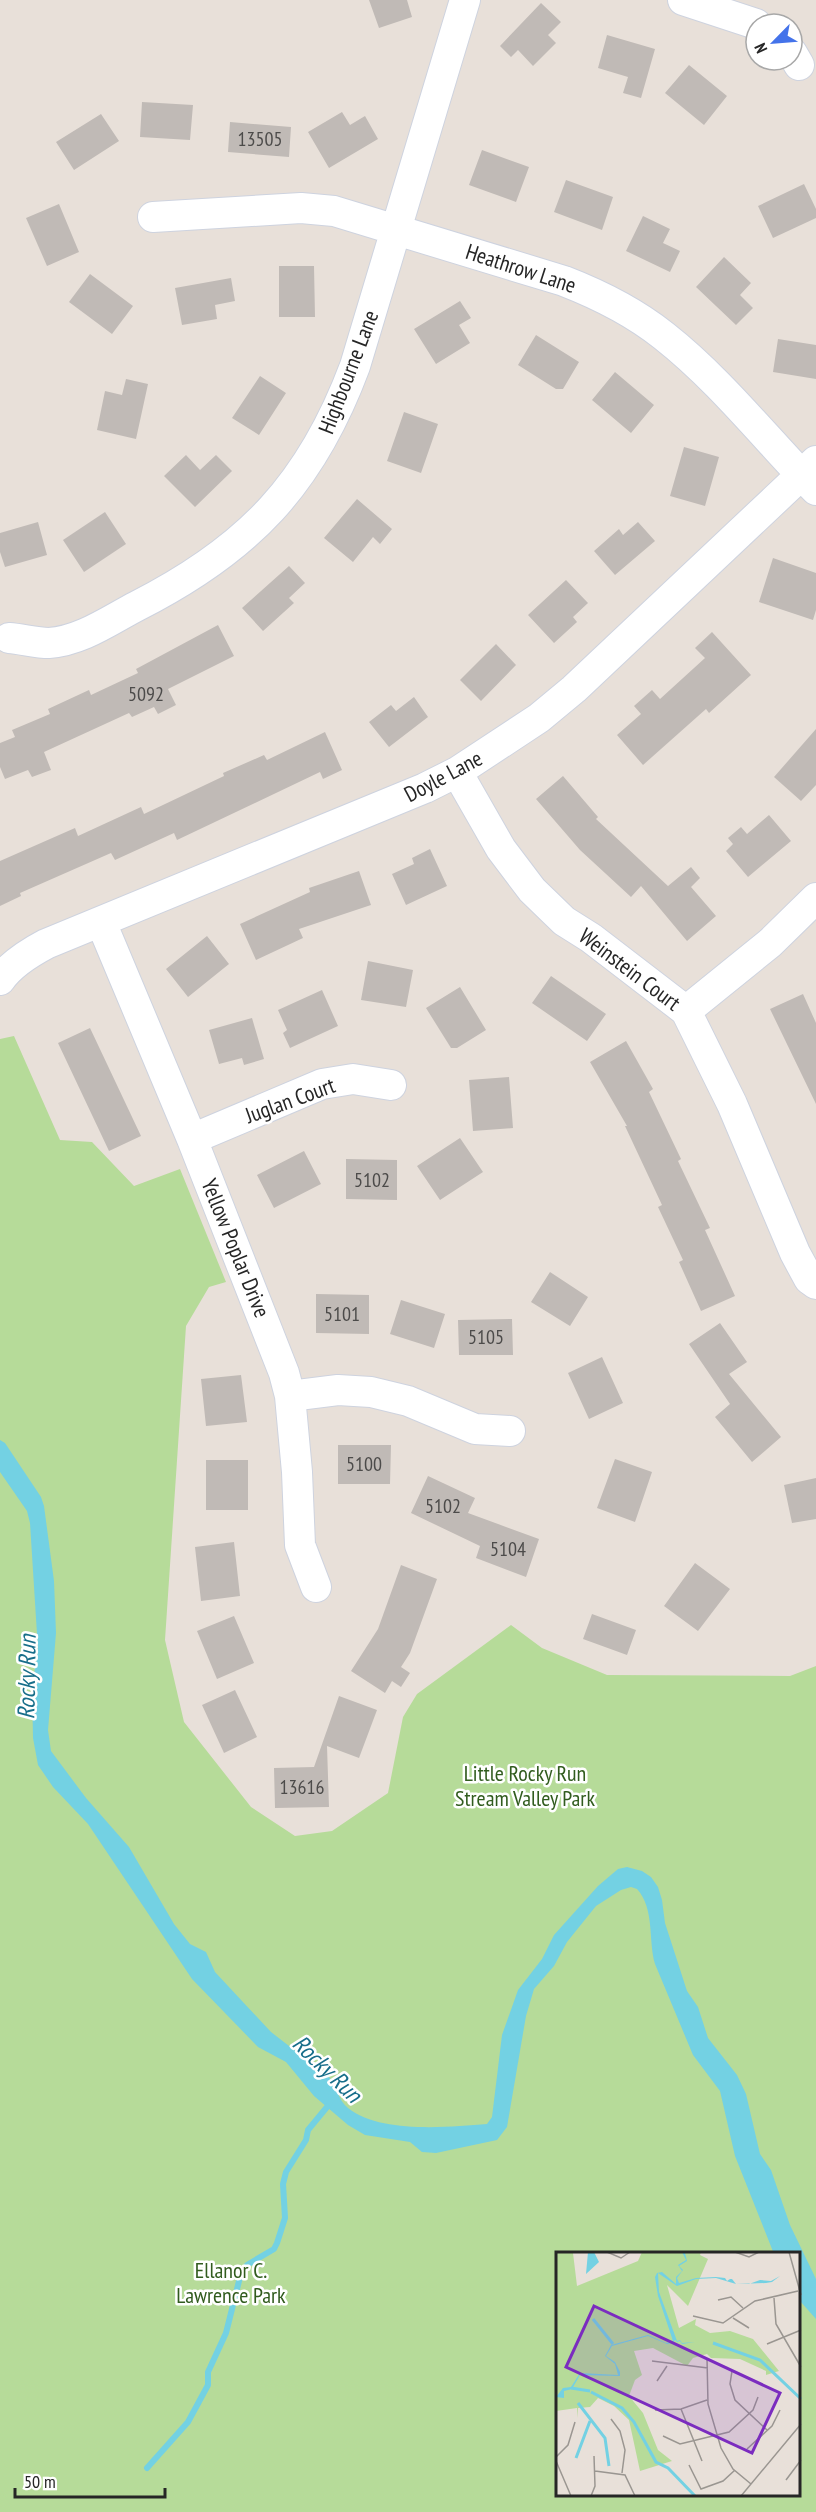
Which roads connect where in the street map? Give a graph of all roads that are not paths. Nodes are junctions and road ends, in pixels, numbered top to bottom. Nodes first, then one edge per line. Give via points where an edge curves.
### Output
1 (465, 0) edge
2 (683, 0) edge
3 (744, 20) edge
4 (153, 217) dead end
5 (397, 229) junction
6 (811, 475) edge
7 (9, 638) dead end
8 (458, 772) junction
9 (816, 898) edge
10 (101, 922) junction
11 (0, 980) edge
12 (687, 1011) junction
13 (391, 1085) dead end
14 (192, 1139) junction
15 (816, 1284) edge
16 (290, 1396) junction
17 (510, 1431) dead end
18 (316, 1587) dead end

1 - 5 street, Highbourne Lane
2 - 3 street
4 - 5 street, Heathrow Lane via 317,209
5 - 6 street, Heathrow Lane via 564,280 632,313 697,364
5 - 7 street, Highbourne Lane via 338,410 309,463 270,513 198,572 84,634 48,643
6 - 8 street, Doyle Lane via 539,718
8 - 10 street, Doyle Lane
8 - 12 street, Weinstein Court via 501,849 532,890 564,921
9 - 12 street via 770,944
10 - 11 street, Doyle Lane via 31,951
10 - 14 street, Yellow Poplar Drive
12 - 15 street, Weinstein Court via 737,1115 795,1253
13 - 14 street, Juglan Court via 353,1079 322,1084
14 - 16 street, Yellow Poplar Drive via 267,1324
16 - 17 street via 338,1390 371,1392 408,1401 475,1429
16 - 18 street, Yellow Poplar Drive via 300,1545

